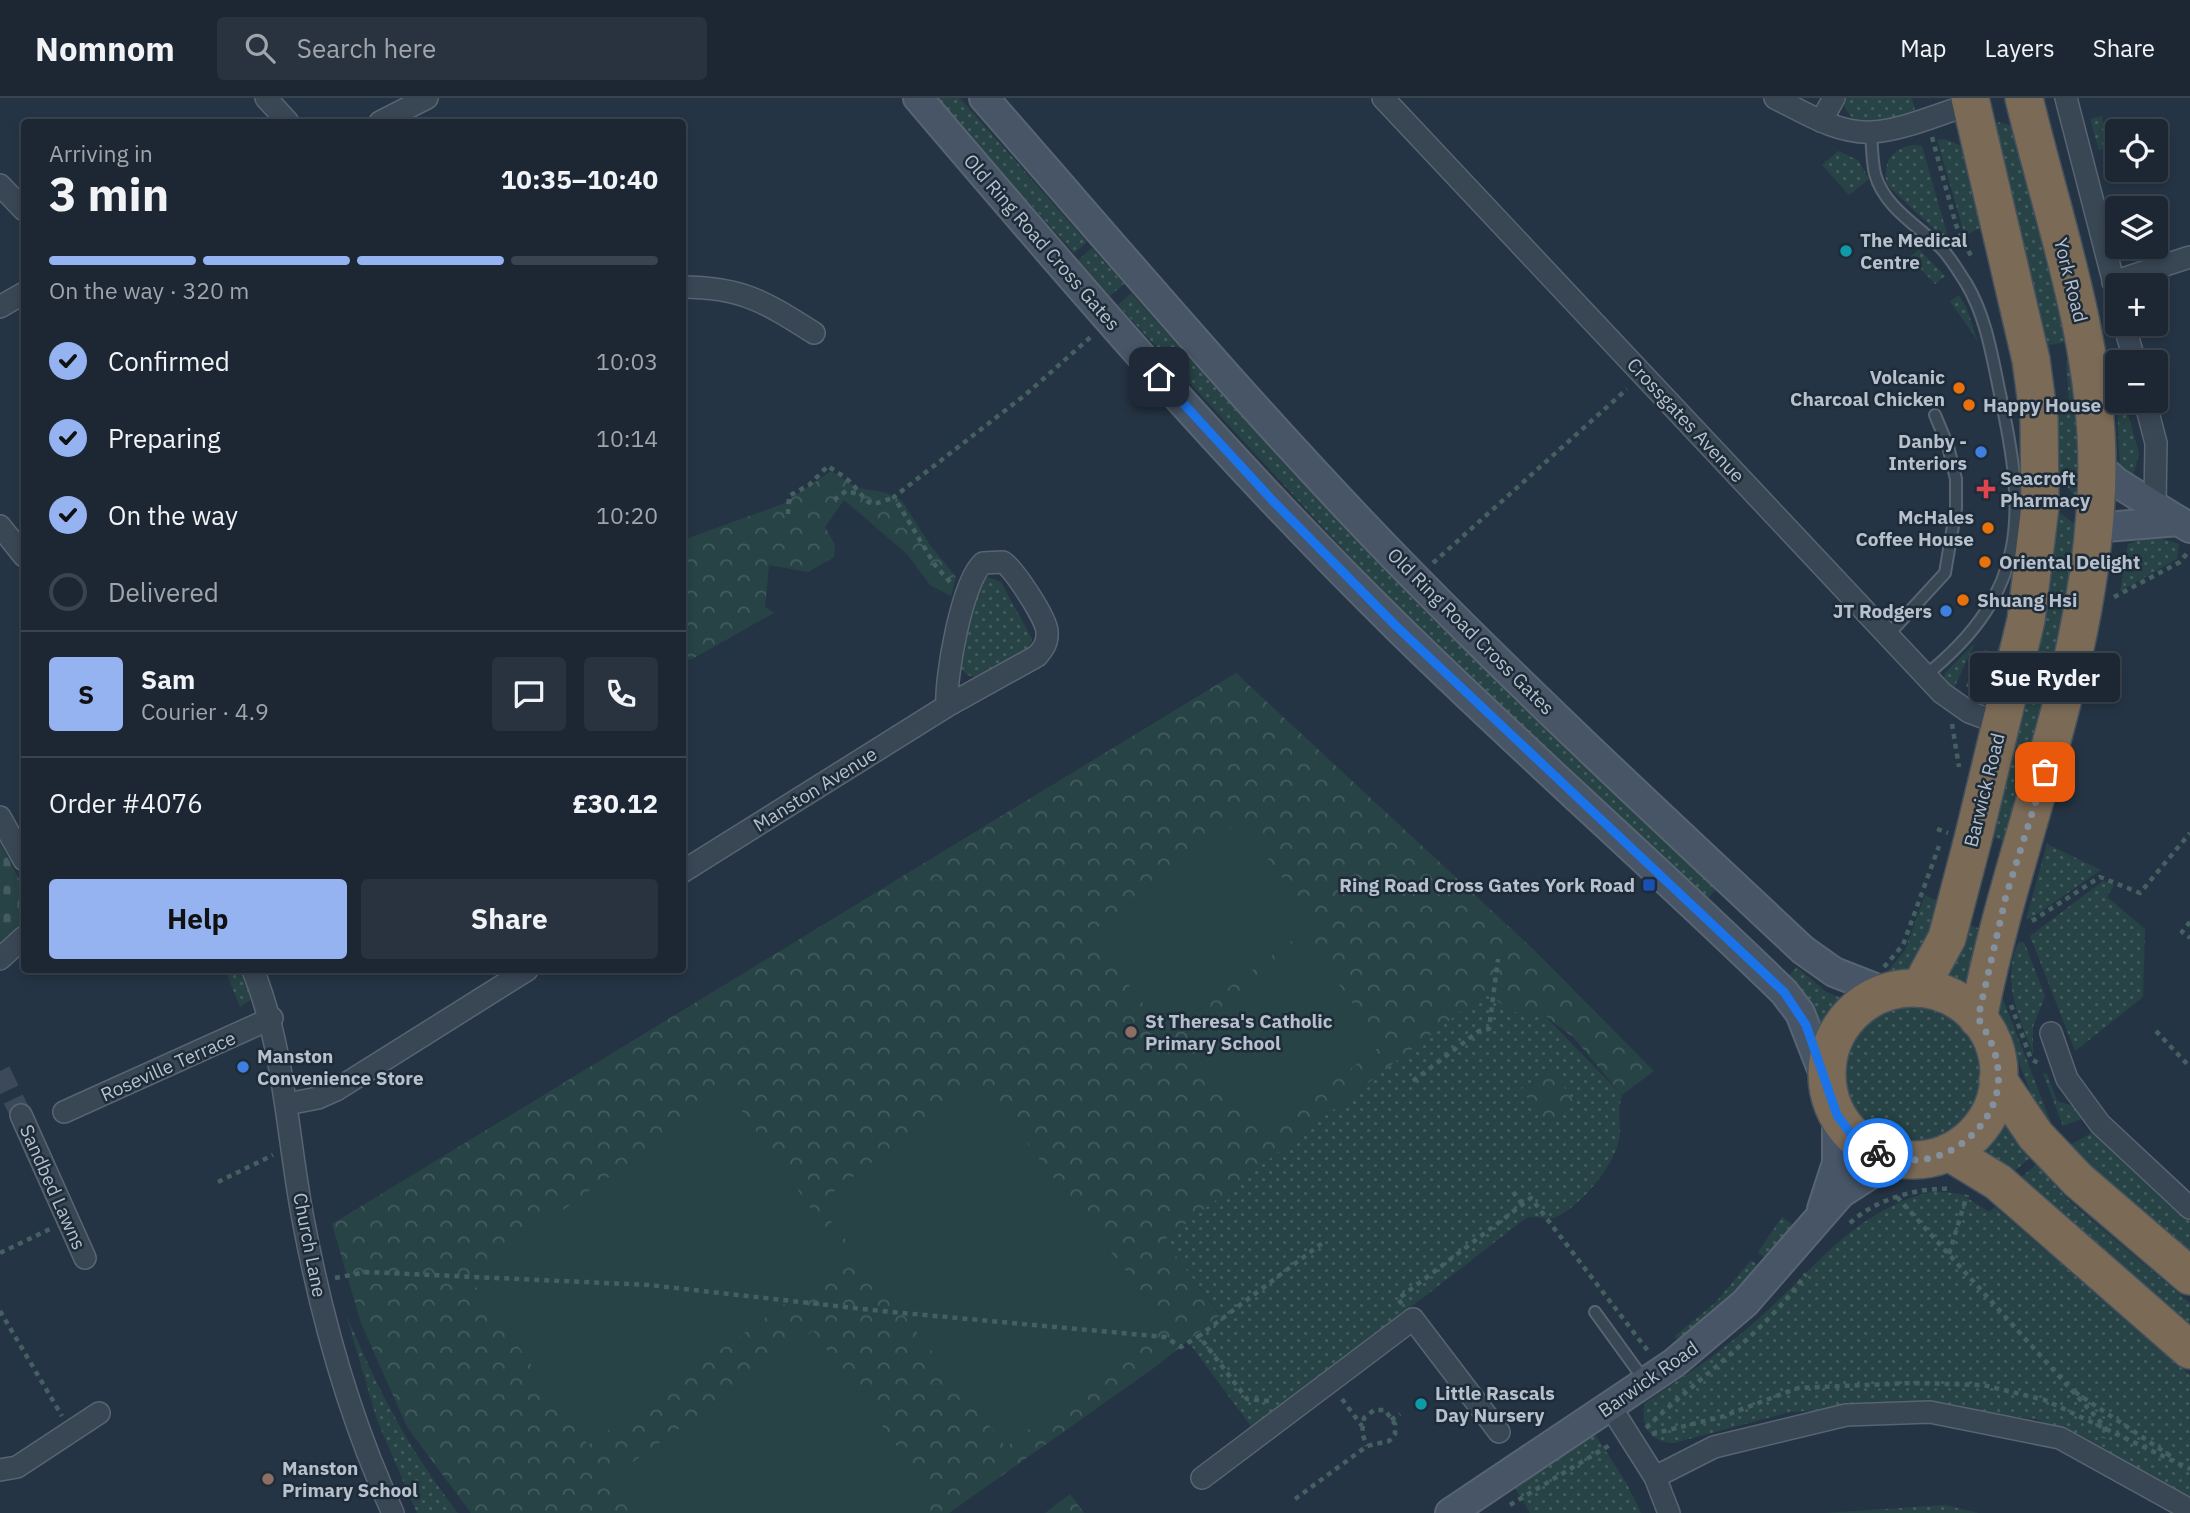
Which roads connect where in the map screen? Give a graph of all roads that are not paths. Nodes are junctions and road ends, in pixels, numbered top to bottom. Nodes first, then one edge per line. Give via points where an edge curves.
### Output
1 (266, 98) edge
2 (427, 98) edge
3 (918, 98) edge
4 (984, 98) edge
5 (1383, 98) edge
6 (1775, 98) edge
7 (1834, 98) edge
8 (2066, 98) edge
9 (1977, 101) edge
10 (2026, 105) edge
11 (285, 119) edge
12 (386, 119) edge
13 (1821, 121) junction
14 (1871, 132) junction
15 (0, 185) edge
16 (21, 207) edge
17 (2190, 257) edge
18 (2111, 273) edge
19 (2154, 273) edge
20 (686, 287) edge
21 (21, 295) edge
22 (0, 307) edge
23 (814, 333) dead end
24 (2148, 413) edge
25 (1935, 415) dead end
26 (2042, 460) junction
27 (2096, 465) junction
28 (2155, 503) junction
29 (2185, 524) edge
30 (0, 526) edge
31 (2093, 528) junction
32 (21, 552) edge
33 (1888, 635) junction
34 (1926, 675) junction
35 (947, 706) junction
36 (2001, 724) junction
37 (0, 817) edge
38 (21, 855) edge
39 (686, 869) edge
40 (21, 940) edge
41 (0, 959) edge
42 (254, 973) edge
43 (522, 973) edge
44 (1896, 983) junction
45 (272, 1018) junction
46 (1978, 1018) junction
47 (2052, 1033) dead end
48 (1998, 1080) junction
49 (1832, 1098) junction
50 (287, 1104) junction
51 (64, 1112) dead end
52 (21, 1115) tunnel mouth
53 (1949, 1152) junction
54 (1906, 1160) junction
55 (2190, 1208) edge
56 (1821, 1215) junction
57 (85, 1258) dead end
58 (2190, 1276) edge
59 (1595, 1312) dead end
60 (2190, 1350) edge
61 (1654, 1376) junction
62 (1610, 1406) junction
63 (99, 1413) dead end
64 (1499, 1432) dead end
65 (0, 1469) edge
66 (1655, 1477) junction
67 (1202, 1478) dead end
68 (2190, 1510) edge
69 (393, 1513) edge
70 (1450, 1513) edge
71 (1669, 1513) edge

1 - 11 street
2 - 12 street
3 - 49 main road, Old Ring Road Cross Gates via 1109,321 1272,500 1397,627 1784,992 1806,1025
4 - 44 main road, Old Ring Road Cross Gates via 1241,393 1415,579 1600,759 1803,950 1834,972
5 - 33 street, Crossgates Avenue
6 - 13 street
7 - 13 street
8 - 18 street, York Road
9 - 10 highway
9 - 14 street
9 - 26 highway via 2031,360
10 - 27 highway, York Road via 2083,330
13 - 14 street
14 - 34 lane via 1875,173 1889,201 1954,264 1979,309 2015,470 2009,561 1993,604 1972,633
15 - 16 street
17 - 19 street
20 - 23 street via 719,287 746,294
21 - 22 street
24 - 28 street via 2156,443
25 - 33 lane via 1956,479 1945,573
26 - 31 highway via 2061,504
26 - 36 highway, Barwick Road via 2035,567
27 - 28 main road
27 - 31 highway, York Road
28 - 29 main road
29 - 31 main road
30 - 32 street
31 - 46 highway via 2085,609 2045,772 2006,896
33 - 34 street, Crossgates Avenue
34 - 36 street, Crossgates Avenue via 1960,707
35 - 35 street, Manston Avenue via 1037,656 1046,642 1046,626 1003,562 989,560 977,567 966,597
35 - 39 street, Manston Avenue
36 - 44 highway, Barwick Road via 1947,939
37 - 38 street
40 - 41 street
42 - 45 street, Church Lane
43 - 50 street via 335,1090
44 - 46 highway via 1942,993
44 - 49 highway via 1844,1022 1832,1044
45 - 50 street, Church Lane
45 - 51 street, Roseville Terrace
46 - 48 highway via 1993,1044
47 - 55 street via 2067,1079 2101,1125
48 - 53 highway via 1989,1114 1972,1136
48 - 58 highway via 2036,1136 2078,1180
49 - 54 highway via 1854,1138 1878,1153
49 - 56 main road, Barwick Road via 1836,1163
50 - 69 street, Church Lane via 317,1282 366,1453
52 - 57 street, Sandbed Lawns
53 - 54 highway
53 - 60 highway via 1985,1188
54 - 56 main road, Barwick Road via 1841,1193
56 - 61 main road, Barwick Road via 1745,1303
59 - 61 lane
61 - 62 main road, Barwick Road
62 - 66 street
62 - 70 main road, Barwick Road
63 - 65 street via 17,1467
64 - 67 street via 1413,1319
66 - 68 street via 1714,1447 1846,1415 1930,1412 2060,1438
66 - 71 street

